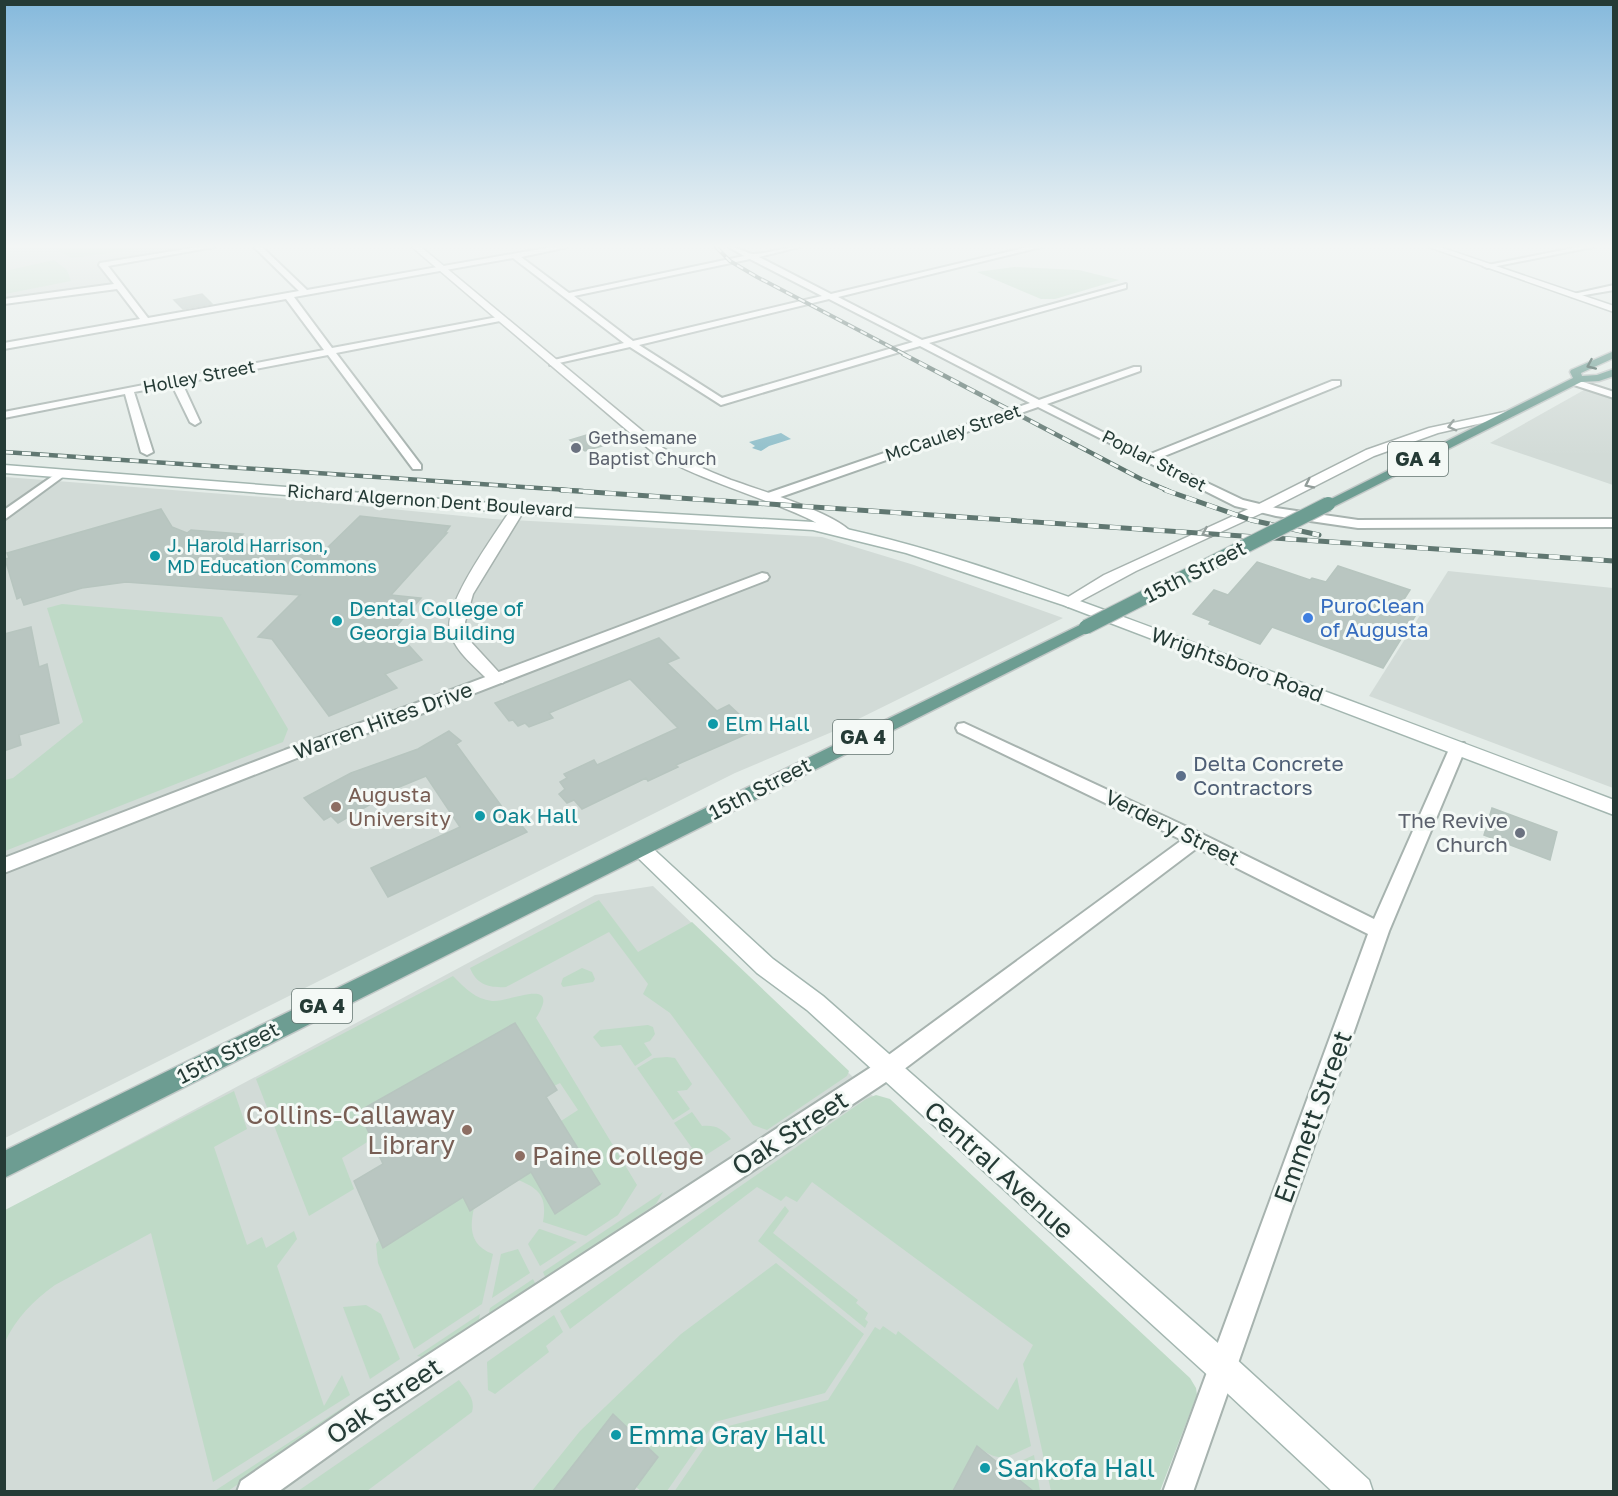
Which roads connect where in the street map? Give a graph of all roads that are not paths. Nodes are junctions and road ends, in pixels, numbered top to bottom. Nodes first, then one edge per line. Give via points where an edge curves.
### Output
1 (143, 317) edge
2 (176, 317) edge
3 (304, 317) edge
4 (597, 317) edge
5 (741, 317) edge
6 (870, 317) edge
7 (1014, 317) edge
8 (500, 318) joint
9 (147, 322) junction
10 (920, 343) junction
11 (631, 344) junction
12 (4, 346) edge
13 (331, 352) junction
14 (1614, 354) edge
15 (553, 363) junction
16 (1137, 369) dead end
17 (1614, 372) edge
18 (1576, 380) junction
19 (176, 382) junction
20 (1336, 383) dead end
21 (129, 391) junction
22 (1614, 395) edge
23 (1040, 403) junction
24 (1509, 414) junction
25 (4, 415) edge
26 (195, 422) dead end
27 (147, 452) dead end
28 (1148, 459) junction
29 (417, 466) dead end
30 (4, 470) edge
31 (60, 474) junction
32 (769, 497) junction
33 (518, 509) junction
34 (1259, 509) junction
35 (4, 516) edge
36 (1614, 523) edge
37 (850, 533) junction
38 (762, 577) dead end
39 (1068, 602) junction
40 (497, 679) junction
41 (964, 728) dead end
42 (1458, 747) junction
43 (1614, 807) edge
44 (1196, 839) junction
45 (641, 849) junction
46 (4, 866) edge
47 (1379, 931) junction
48 (887, 1070) junction
49 (4, 1165) edge
50 (1224, 1369) junction
51 (252, 1491) edge
52 (1178, 1491) edge
53 (1357, 1491) edge

1 - 9 street
2 - 9 street
3 - 13 street
4 - 11 street
5 - 11 street
6 - 10 street, Poplar Street
7 - 10 street
8 - 13 street, Holley Street
8 - 15 street, Wrightsboro Road
9 - 12 street
10 - 11 street via 721,402
10 - 23 street, Poplar Street
11 - 15 street
13 - 19 street, Holley Street
13 - 29 street
14 -> 18 main road, 15th Street / GA 4 via 1575,372
15 - 32 street, Wrightsboro Road via 675,461
16 - 23 street, McCauley Street
17 - 18 main road, 15th Street / GA 4
18 - 22 street
18 - 24 main road, 15th Street / GA 4
19 - 21 street, Holley Street
19 - 26 street
20 - 28 street
21 - 25 street, Holley Street
21 - 27 street
23 - 28 street, Poplar Street
23 - 32 street, McCauley Street
24 -> 34 street via 1387,446
24 - 45 main road, 15th Street / GA 4, bridge
28 - 34 street, Poplar Street
30 - 31 street, Richard Algernon Dent Boulevard
31 - 33 street, Richard Algernon Dent Boulevard
31 - 35 street
32 - 37 street, Wrightsboro Road
33 - 37 street, Richard Algernon Dent Boulevard via 813,526
33 - 40 street via 466,594 456,620 464,644
34 - 36 street, Poplar Street via 1389,526
34 -> 39 street
37 - 39 street, Wrightsboro Road
38 - 40 street, Warren Hites Drive
39 - 42 street, Wrightsboro Road
40 - 46 street, Warren Hites Drive
41 - 44 street, Verdery Street
42 - 43 street, Wrightsboro Road
42 - 47 street, Emmett Street
44 - 47 street, Verdery Street
44 - 48 street, Oak Street
45 - 48 street, Central Avenue via 765,966 816,1003
45 - 49 main road, 15th Street / GA 4
47 - 50 street, Emmett Street
48 - 50 street, Central Avenue
48 - 51 street, Oak Street via 370,1409
50 - 52 street, Emmett Street
50 - 53 street, Central Avenue

